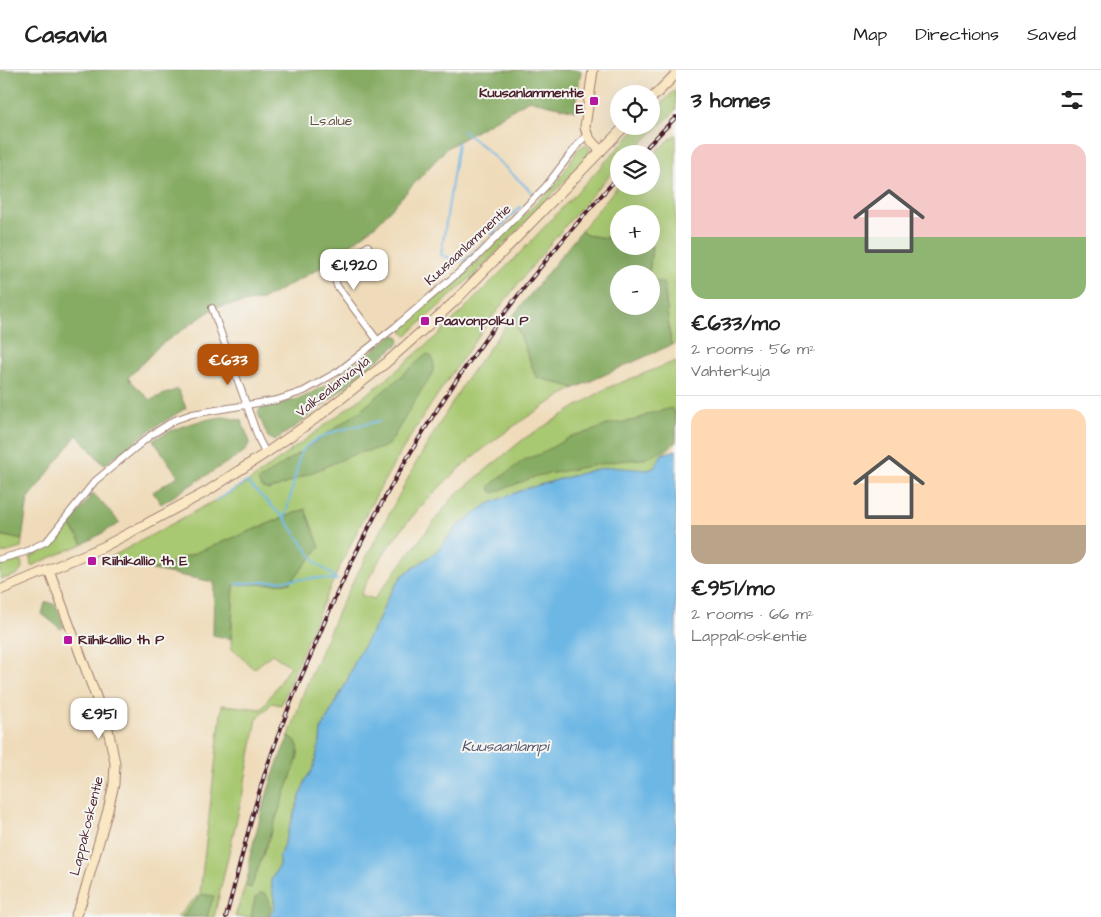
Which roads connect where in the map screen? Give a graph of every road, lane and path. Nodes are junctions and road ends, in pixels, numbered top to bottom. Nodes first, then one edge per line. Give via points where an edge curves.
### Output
1 (593, 70) edge
2 (676, 74) edge
3 (660, 90) edge
4 (587, 135) junction
5 (616, 135) edge
6 (601, 151) junction
7 (368, 246) dead end
8 (212, 308) dead end
9 (378, 341) junction
10 (247, 406) junction
11 (266, 453) junction
12 (0, 559) edge
13 (49, 570) junction
14 (0, 590) edge
15 (75, 917) edge

1 - 4 main road via 585,127
2 - 3 main road
4 - 6 main road
4 - 9 street, Kuusaanlammentie via 546,186 477,257
5 - 6 main road, Valkealanväylä
6 - 11 main road, Valkealanväylä via 428,325 344,397
7 - 9 street via 334,274 337,286
8 - 10 street
9 - 10 street, Kuusaanlammentie via 315,386 284,398
10 - 11 street
10 - 12 street, Kuusaanlammentie via 192,414 175,420 151,435 96,481 47,541
11 - 13 main road, Valkealanväylä via 206,492 103,547
13 - 14 main road, Valkealanväylä
13 - 15 main road, Lappakoskentie via 108,729 114,755 108,810

